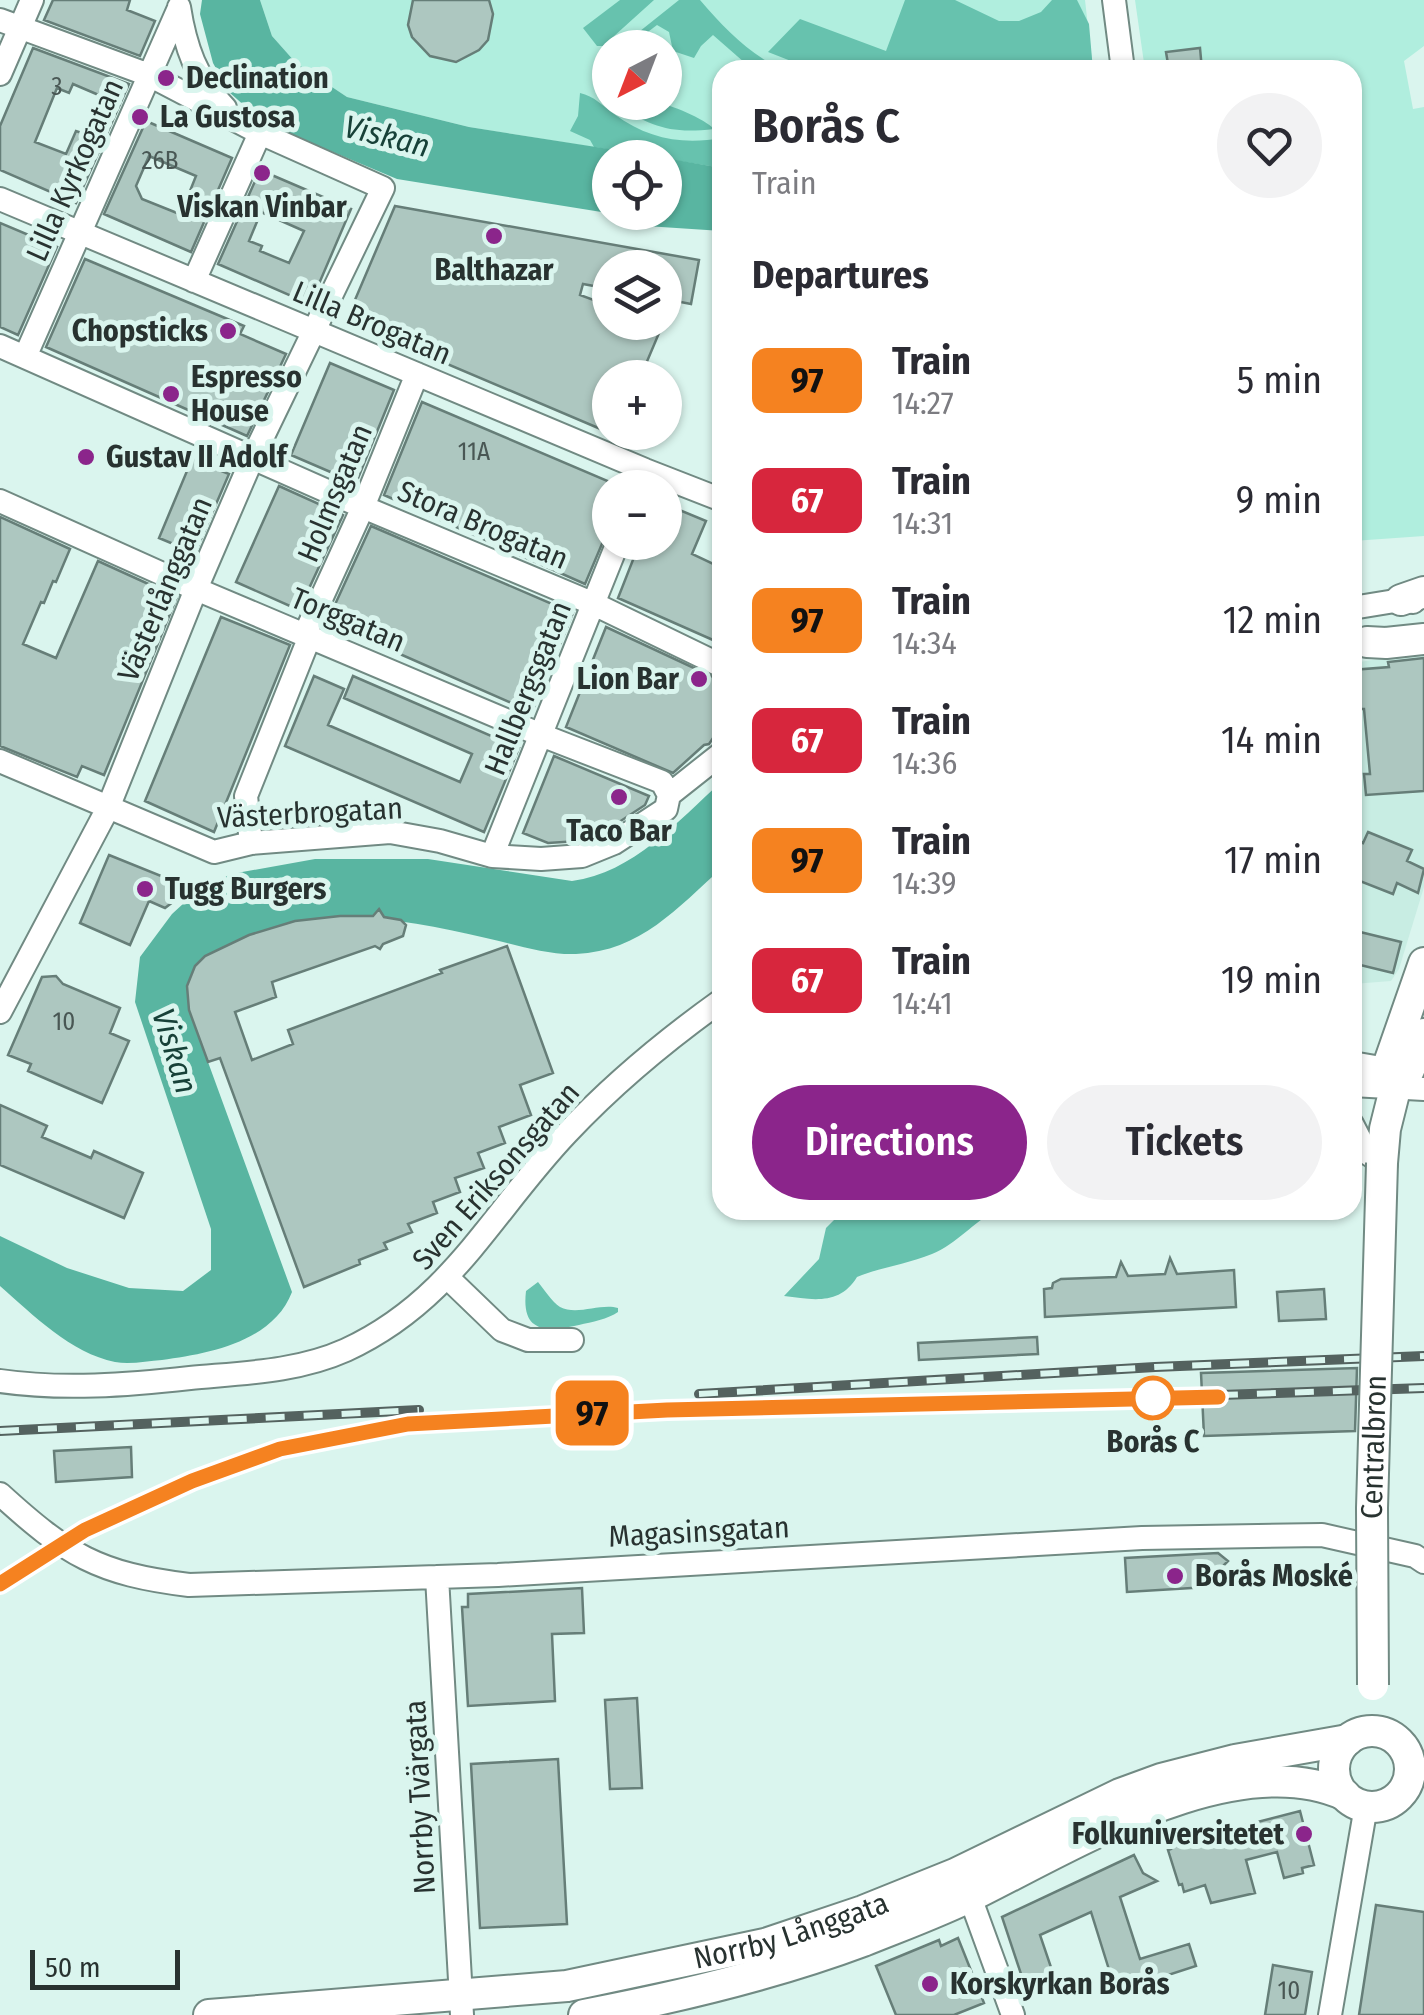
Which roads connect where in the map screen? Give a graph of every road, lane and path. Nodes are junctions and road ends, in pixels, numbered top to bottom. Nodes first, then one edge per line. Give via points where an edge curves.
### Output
1 (32, 0) edge
2 (1114, 0) edge
3 (179, 4) edge
4 (10, 22) edge
5 (1122, 60) edge
6 (144, 73) junction
7 (0, 74) edge
8 (234, 117) junction
9 (260, 133) junction
10 (0, 199) edge
11 (80, 232) junction
12 (194, 281) junction
13 (314, 331) junction
14 (0, 346) edge
15 (26, 357) junction
16 (417, 374) junction
17 (252, 458) junction
18 (623, 470) edge
19 (682, 490) edge
20 (712, 497) edge
21 (0, 501) edge
22 (363, 508) junction
23 (611, 560) edge
24 (196, 589) junction
25 (1416, 599) edge
26 (594, 604) junction
27 (1362, 607) edge
28 (1424, 626) edge
29 (308, 635) junction
30 (1424, 639) edge
31 (1362, 642) edge
32 (1362, 643) edge
33 (712, 661) edge
34 (541, 735) junction
35 (0, 761) edge
36 (712, 761) edge
37 (669, 795) junction
38 (108, 808) junction
39 (251, 843) junction
40 (492, 856) junction
41 (1424, 963) edge
42 (712, 1008) edge
43 (0, 1012) edge
44 (1424, 1034) edge
45 (1362, 1067) edge
46 (1402, 1082) edge
47 (1362, 1085) edge
48 (1362, 1145) edge
49 (1382, 1162) junction
50 (448, 1278) junction
51 (572, 1340) dead end
52 (0, 1381) edge
53 (0, 1494) edge
54 (1424, 1562) edge
55 (438, 1576) junction
56 (1359, 1735) junction
57 (1416, 1774) edge
58 (1356, 1800) junction
59 (970, 1896) junction
60 (461, 2005) edge
61 (208, 2015) edge
62 (584, 2015) edge
63 (1012, 2015) edge
64 (1330, 2015) edge

1 - 4 street
2 - 5 street
3 - 6 street, Lilla Kyrkogatan
3 - 8 street via 194,66
4 - 6 street
4 - 7 street
6 - 8 street
6 - 11 street, Lilla Kyrkogatan
8 - 9 street
9 - 12 street
9 - 13 street, Västerlånggatan via 383,188
10 - 11 street, Lilla Brogatan
11 - 12 street, Lilla Brogatan
11 - 15 street, Lilla Kyrkogatan
12 - 13 street, Lilla Brogatan
13 - 16 street, Lilla Brogatan
13 - 17 street, Västerlånggatan
14 - 15 street, Stora Brogatan
15 - 17 street, Stora Brogatan
16 - 18 street, Lilla Brogatan
16 - 22 street, Holmsgatan
17 - 22 street, Stora Brogatan
17 - 24 street, Västerlånggatan
19 - 20 street, Lilla Brogatan
21 - 24 street, Torggatan
22 - 26 street, Stora Brogatan
22 - 29 street, Holmsgatan
23 - 26 street, Hallbergsgatan
24 - 29 street, Torggatan
24 - 38 street, Västerlånggatan
25 - 27 street
26 - 33 street, Stora Brogatan
26 - 34 street, Hallbergsgatan
28 - 31 street
29 - 34 street, Torggatan
29 - 39 street, Holmsgatan via 246,796
30 - 32 main road
34 - 37 street, Torggatan via 662,782
34 - 40 street, Hallbergsgatan
35 - 38 street, Västerbrogatan
36 - 37 street, Västerbrogatan
37 - 40 street, Västerbrogatan via 666,809 582,856
38 - 39 street, Västerbrogatan via 214,852
38 - 43 street, Västerlånggatan
39 - 40 street, Västerbrogatan via 390,832
41 - 46 main road
42 - 50 street, Sven Eriksonsgatan via 636,1065 565,1135
44 - 46 main road
45 - 46 street
46 - 47 street
46 - 49 main road, Centralbron via 1385,1129
48 - 49 street
49 - 56 main road, Centralbron, bridge via 1373,1685
50 - 51 street via 502,1330 528,1340
50 - 52 street, Sven Eriksonsgatan via 384,1330 293,1368 122,1386
53 - 55 street, Magasinsgatan via 78,1556 140,1579 188,1585
54 - 55 street, Magasinsgatan via 1322,1535 1142,1538
55 - 60 street, Norrby Tvärgata
56 - 57 main road via 1388,1734
56 - 58 main road via 1336,1756 1334,1770
56 - 60 main road, Norrby Långgata via 1161,1779 955,1874 765,1944
57 - 58 main road via 1386,1804
58 - 59 main road, Norrby Långgata via 1282,1780 1196,1794 1088,1837
58 - 64 street
59 - 62 main road, Norrby Långgata via 774,1972
59 - 63 street
60 - 61 main road, Norrby Långgata

